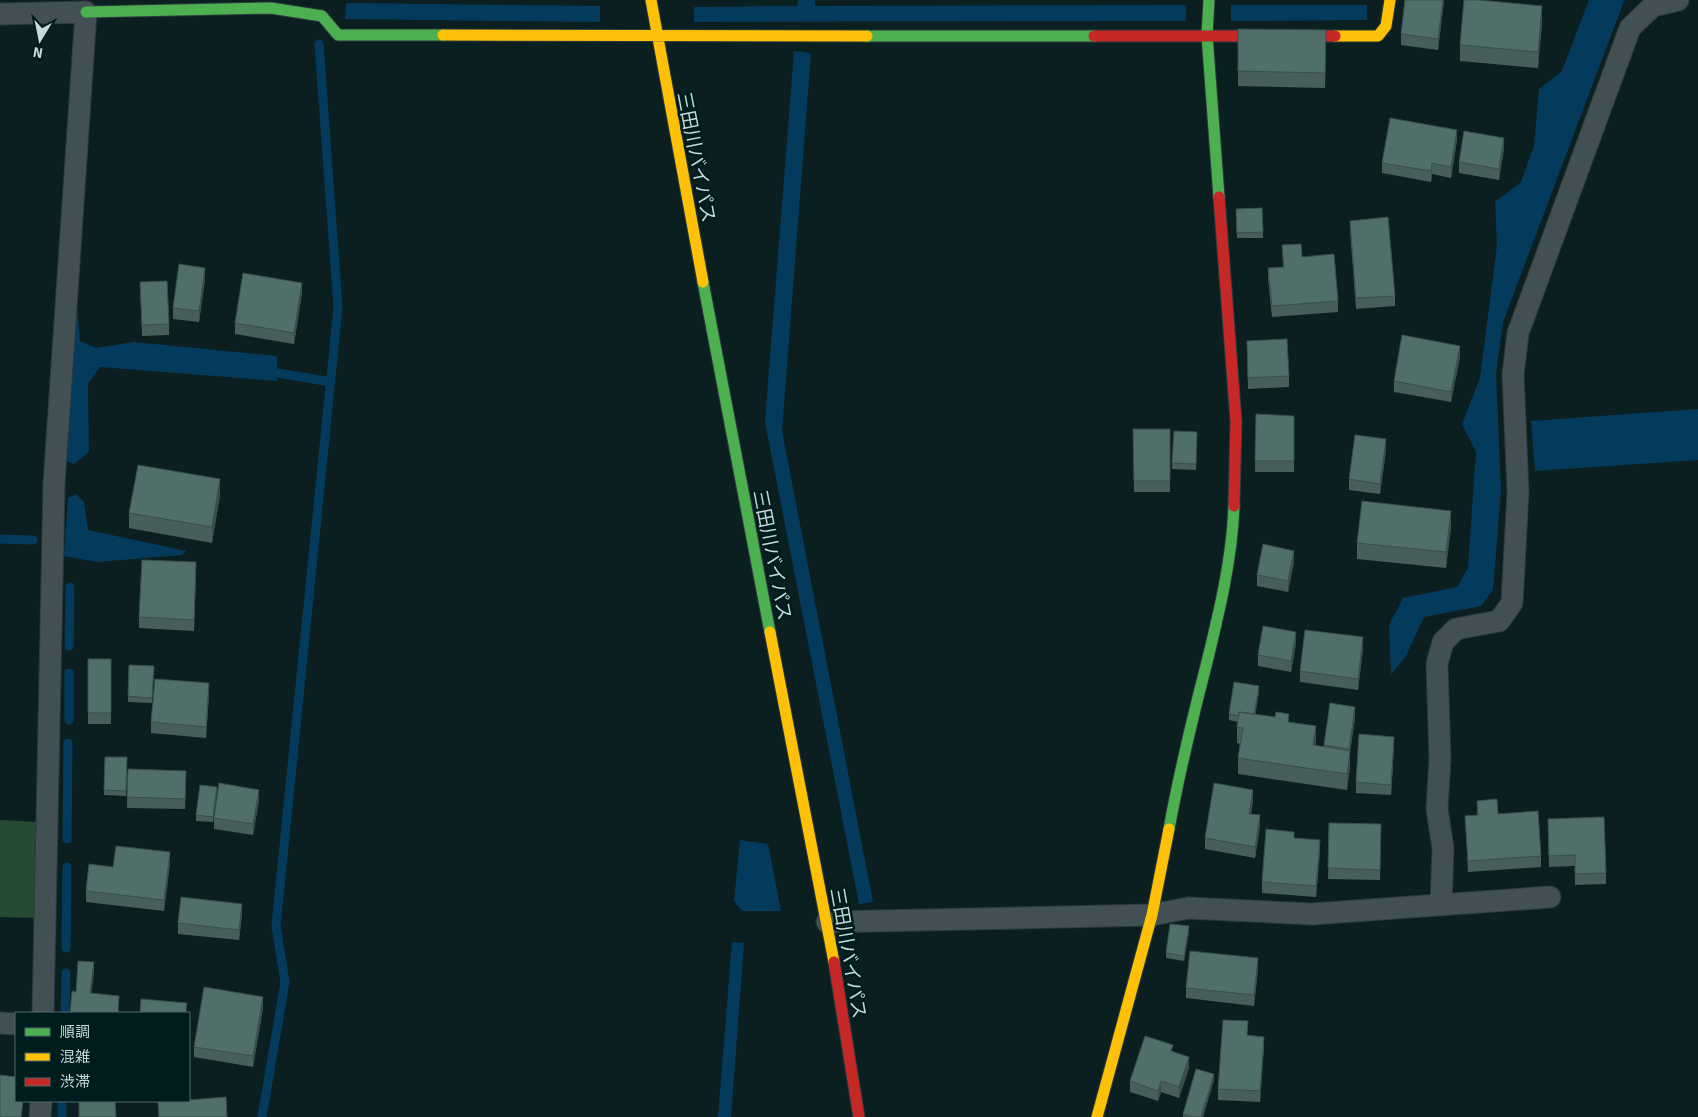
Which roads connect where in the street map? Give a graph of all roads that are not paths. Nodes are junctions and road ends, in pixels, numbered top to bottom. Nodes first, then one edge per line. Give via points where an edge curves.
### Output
1 (650, 0) edge
2 (1209, 0) edge
3 (1390, 0) edge
4 (1678, 0) edge
5 (86, 12) junction
6 (0, 14) edge
7 (1207, 35) junction
8 (656, 36) junction
9 (1550, 896) dead end
10 (1441, 905) junction
11 (1152, 915) junction
12 (828, 922) junction
13 (43, 1012) edge
14 (0, 1023) edge
15 (15, 1024) edge
16 (40, 1102) edge
17 (40, 1117) edge
18 (859, 1117) edge
19 (1098, 1117) edge

1 - 8 main road, 三田川バイパス
2 - 7 main road
3 - 7 main road via 1386,26 1378,36
4 - 10 street via 1653,6 1630,28 1518,333 1512,374 1518,492 1512,604 1499,621 1456,629 1443,642 1437,664 1440,758 1437,809 1443,848
5 - 6 street
5 - 8 main road via 271,8 322,16 338,35
5 - 13 street via 54,484
7 - 8 main road
7 - 11 main road via 1236,421 1233,534 1222,600 1179,775
8 - 12 main road, 三田川バイパス
9 - 10 street
10 - 11 street via 1312,914 1188,908
11 - 12 street
11 - 19 main road
12 - 18 main road, 三田川バイパス
14 - 15 street
16 - 17 street

